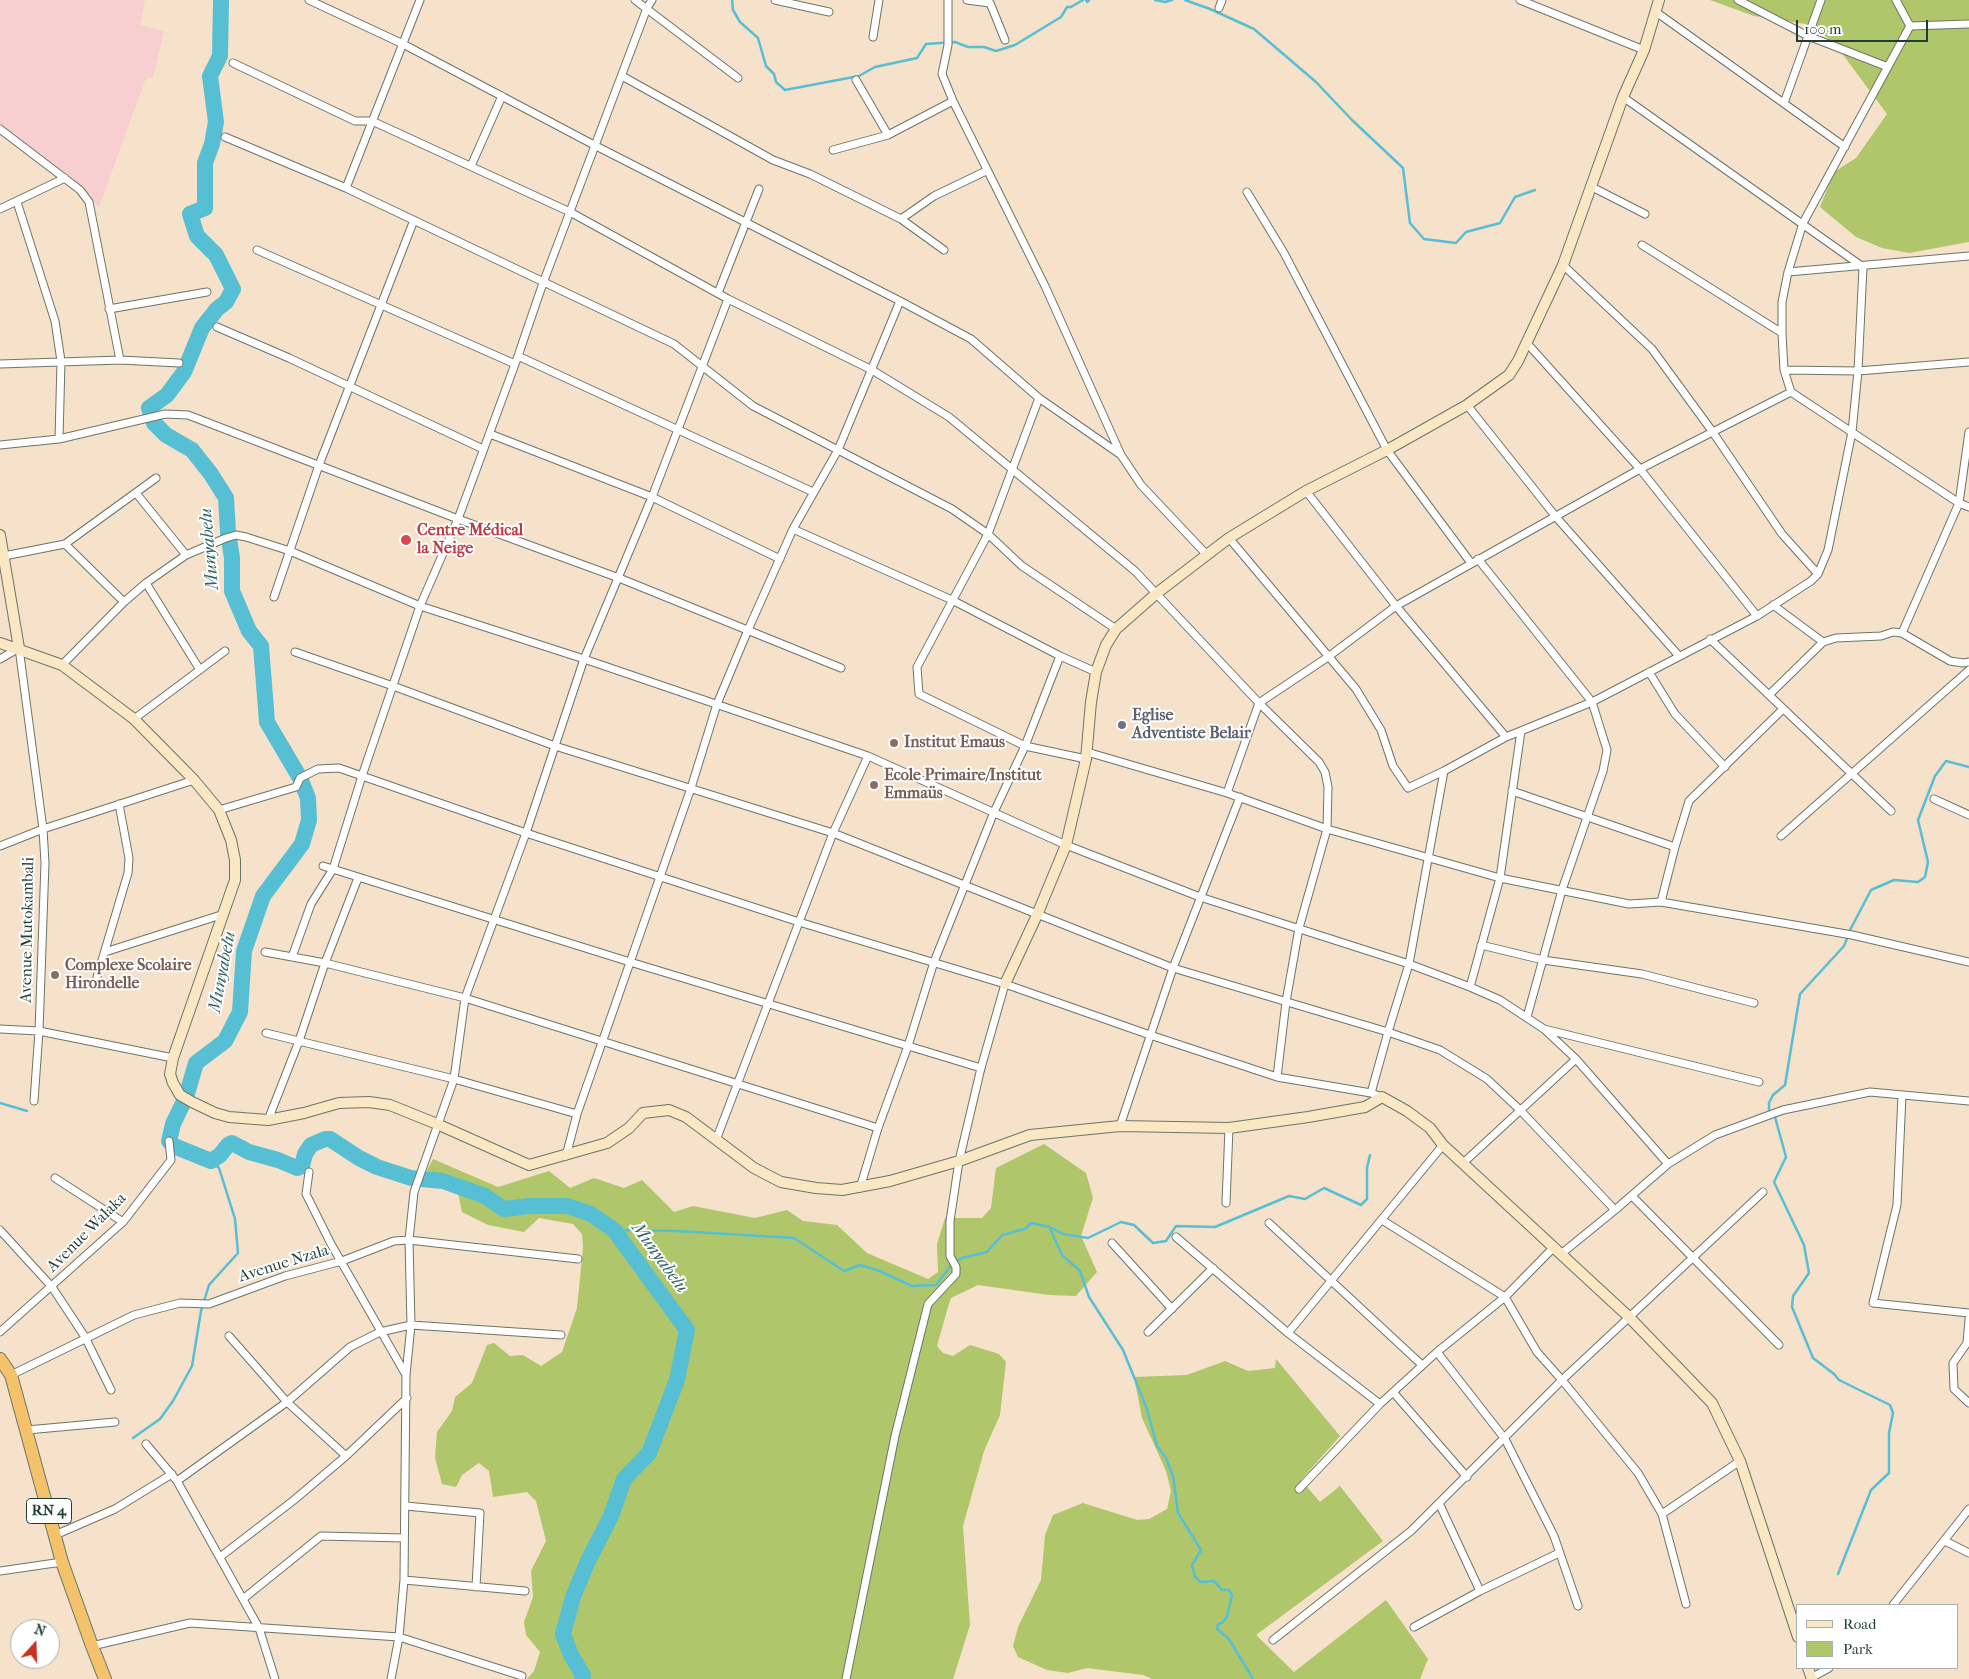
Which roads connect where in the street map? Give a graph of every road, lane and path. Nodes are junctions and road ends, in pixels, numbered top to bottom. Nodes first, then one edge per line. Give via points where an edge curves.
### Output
1 (308, 0) edge
2 (420, 0) edge
3 (636, 0) edge
4 (652, 0) edge
5 (775, 0) edge
6 (879, 0) edge
7 (948, 0) edge
8 (967, 0) edge
9 (1222, 0) edge
10 (1520, 0) edge
11 (1659, 0) edge
12 (1738, 0) edge
13 (1821, 0) edge
14 (1896, 0) edge
15 (647, 8) junction
16 (1219, 8) dead end
17 (829, 12) dead end
18 (1656, 12) junction
19 (1969, 24) edge
20 (1910, 26) junction
21 (1808, 36) junction
22 (873, 37) dead end
23 (1004, 40) dead end
24 (403, 44) junction
25 (1644, 50) junction
26 (233, 63) dead end
27 (1888, 67) junction
28 (622, 76) junction
29 (738, 78) dead end
30 (856, 80) dead end
31 (502, 96) junction
32 (1623, 97) junction
33 (953, 102) junction
34 (1784, 103) junction
35 (372, 121) junction
36 (0, 129) edge
37 (888, 135) junction
38 (225, 137) dead end
39 (596, 146) junction
40 (1845, 147) junction
41 (833, 150) dead end
42 (471, 166) junction
43 (986, 171) junction
44 (65, 178) junction
45 (1592, 187) junction
46 (346, 188) junction
47 (759, 190) dead end
48 (1247, 192) dead end
49 (17, 202) junction
50 (0, 209) edge
51 (570, 212) junction
52 (1645, 214) dead end
53 (901, 219) junction
54 (414, 220) junction
55 (746, 223) junction
56 (1803, 223) junction
57 (1642, 245) dead end
58 (257, 250) dead end
59 (944, 250) dead end
60 (1969, 256) edge
61 (1563, 265) junction
62 (1863, 267) junction
63 (1788, 272) junction
64 (543, 283) junction
65 (207, 292) dead end
66 (718, 292) junction
67 (728, 299) junction
68 (900, 301) junction
69 (380, 306) junction
70 (110, 309) junction
71 (217, 327) dead end
72 (1782, 333) junction
73 (1526, 342) junction
74 (518, 356) junction
75 (120, 360) junction
76 (60, 361) junction
77 (1969, 362) edge
78 (179, 363) dead end
79 (0, 364) edge
80 (515, 364) junction
81 (703, 366) junction
82 (872, 370) junction
83 (1784, 370) junction
84 (1858, 372) junction
85 (349, 387) junction
86 (1791, 392) junction
87 (1039, 398) junction
88 (1466, 405) junction
89 (678, 430) junction
90 (1712, 431) junction
91 (1852, 432) junction
92 (1969, 432) edge
93 (490, 434) junction
94 (59, 439) junction
95 (0, 445) edge
96 (483, 449) junction
97 (838, 450) junction
98 (1387, 450) junction
99 (1121, 454) junction
100 (319, 465) junction
101 (1013, 468) junction
102 (1640, 469) junction
103 (156, 478) dead end
104 (1306, 491) junction
105 (813, 492) junction
106 (136, 494) junction
107 (652, 497) junction
108 (1960, 503) junction
109 (1969, 507) edge
110 (1556, 517) junction
111 (458, 519) junction
112 (793, 529) junction
113 (988, 534) junction
114 (0, 535) edge
115 (1229, 538) junction
116 (66, 544) junction
117 (290, 551) junction
118 (186, 555) junction
119 (1207, 555) junction
120 (4, 556) junction
121 (780, 559) junction
122 (1478, 559) junction
123 (1471, 563) junction
124 (1818, 574) junction
125 (620, 578) junction
126 (146, 583) junction
127 (1157, 593) junction
128 (274, 597) dead end
129 (952, 600) junction
130 (124, 602) junction
131 (1773, 605) junction
132 (420, 606) junction
133 (1396, 606) junction
134 (1757, 616) junction
135 (1116, 628) junction
136 (748, 630) junction
137 (1902, 634) junction
138 (1710, 639) junction
139 (1823, 642) junction
140 (0, 643) edge
141 (19, 648) junction
142 (225, 651) dead end
143 (295, 652) dead end
144 (1060, 656) junction
145 (1679, 656) junction
146 (1328, 657) junction
147 (0, 659) edge
148 (584, 659) junction
149 (1969, 662) edge
150 (62, 665) junction
151 (841, 668) dead end
152 (200, 670) junction
153 (1969, 670) edge
154 (1096, 672) junction
155 (1649, 672) junction
156 (393, 686) junction
157 (1769, 695) junction
158 (1592, 702) junction
159 (1259, 703) junction
160 (717, 704) junction
161 (1783, 709) junction
162 (134, 719) junction
163 (1521, 731) junction
164 (1506, 737) junction
165 (555, 746) junction
166 (1025, 746) junction
167 (1086, 755) junction
168 (868, 756) junction
169 (1725, 767) junction
170 (1444, 771) junction
171 (1852, 774) junction
172 (362, 776) junction
173 (194, 780) junction
174 (692, 788) junction
175 (1512, 791) junction
176 (1226, 793) junction
177 (1240, 797) junction
178 (1934, 799) dead end
179 (119, 804) junction
180 (219, 810) junction
181 (1891, 811) dead end
182 (994, 812) junction
183 (1969, 815) edge
184 (1587, 816) junction
185 (43, 829) junction
186 (1327, 829) junction
187 (526, 833) junction
188 (833, 833) junction
189 (1781, 836) dead end
190 (1066, 844) junction
191 (0, 846) edge
192 (1674, 847) junction
193 (1428, 858) junction
194 (323, 866) dead end
195 (333, 869) junction
196 (660, 875) junction
197 (358, 878) junction
198 (1500, 878) junction
199 (964, 885) junction
200 (1562, 890) junction
201 (1200, 897) junction
202 (1661, 902) junction
203 (224, 914) junction
204 (1037, 915) junction
205 (494, 920) junction
206 (799, 922) junction
207 (1299, 928) junction
208 (1481, 945) junction
209 (105, 952) junction
210 (266, 952) dead end
211 (292, 957) junction
212 (1543, 960) junction
213 (630, 962) junction
214 (934, 962) junction
215 (1969, 962) edge
216 (326, 963) junction
217 (1409, 964) junction
218 (1173, 968) junction
219 (97, 977) dead end
220 (1005, 984) junction
221 (1470, 987) junction
222 (465, 998) junction
223 (1286, 1002) junction
224 (1754, 1003) dead end
225 (769, 1004) junction
226 (1527, 1017) junction
227 (0, 1029) edge
228 (1544, 1029) junction
229 (39, 1031) junction
230 (1388, 1032) junction
231 (266, 1033) dead end
232 (1150, 1035) junction
233 (299, 1041) junction
234 (602, 1042) junction
235 (908, 1046) junction
236 (173, 1058) junction
237 (1576, 1059) junction
238 (981, 1068) junction
239 (1277, 1077) junction
240 (454, 1080) junction
241 (1759, 1082) dead end
242 (737, 1083) junction
243 (1371, 1093) junction
244 (1902, 1095) junction
245 (1382, 1097) junction
246 (34, 1101) dead end
247 (1969, 1101) edge
248 (1520, 1110) junction
249 (577, 1114) junction
250 (268, 1120) junction
251 (437, 1124) junction
252 (1120, 1126) junction
253 (878, 1128) junction
254 (1229, 1128) junction
255 (716, 1140) junction
256 (169, 1141) dead end
257 (1443, 1145) junction
258 (566, 1156) junction
259 (959, 1161) junction
260 (1462, 1164) junction
261 (1668, 1164) junction
262 (309, 1172) dead end
263 (55, 1178) dead end
264 (860, 1188) junction
265 (1763, 1192) dead end
266 (1632, 1196) junction
267 (1226, 1203) dead end
268 (1615, 1210) junction
269 (1382, 1220) junction
270 (123, 1222) junction
271 (1268, 1222) dead end
272 (0, 1230) edge
273 (1176, 1236) dead end
274 (409, 1240) junction
275 (1112, 1243) dead end
276 (1557, 1251) junction
277 (1692, 1258) junction
278 (578, 1259) dead end
279 (342, 1261) junction
280 (1213, 1268) junction
281 (1331, 1282) junction
282 (52, 1287) junction
283 (1504, 1298) junction
284 (1172, 1309) junction
285 (1969, 1313) edge
286 (1629, 1318) junction
287 (1969, 1319) edge
288 (411, 1325) junction
289 (0, 1332) edge
290 (380, 1332) junction
291 (1148, 1332) dead end
292 (1288, 1333) junction
293 (229, 1336) dead end
294 (561, 1336) dead end
295 (85, 1337) junction
296 (1779, 1345) dead end
297 (1437, 1352) junction
298 (0, 1359) edge
299 (1422, 1365) junction
300 (11, 1375) junction
301 (406, 1375) junction
302 (1562, 1380) junction
303 (111, 1390) dead end
304 (1392, 1392) junction
305 (407, 1398) junction
306 (287, 1402) junction
307 (1969, 1402) edge
308 (1380, 1404) junction
309 (116, 1422) dead end
310 (27, 1430) junction
311 (1505, 1439) junction
312 (146, 1444) dead end
313 (346, 1456) junction
314 (1740, 1461) junction
315 (172, 1474) junction
316 (1467, 1477) junction
317 (177, 1480) junction
318 (1299, 1489) dead end
319 (1440, 1504) junction
320 (406, 1506) junction
321 (1969, 1509) edge
322 (1662, 1514) junction
323 (55, 1535) junction
324 (404, 1538) junction
325 (1945, 1541) junction
326 (1560, 1553) junction
327 (1969, 1553) edge
328 (220, 1557) junction
329 (62, 1562) junction
330 (0, 1571) edge
331 (404, 1580) junction
332 (476, 1587) junction
333 (525, 1591) dead end
334 (1480, 1591) junction
335 (243, 1599) junction
336 (1686, 1604) dead end
337 (1894, 1604) edge
338 (1578, 1606) dead end
339 (1414, 1627) dead end
340 (259, 1628) junction
341 (1796, 1631) edge
342 (399, 1637) junction
343 (1272, 1640) dead end
344 (92, 1646) junction
345 (1826, 1669) edge
346 (1810, 1675) edge
347 (522, 1676) dead end
348 (106, 1679) edge
349 (275, 1679) edge
350 (391, 1679) edge
351 (846, 1679) edge

1 - 24 street
2 - 24 street
3 - 15 street
4 - 15 street
5 - 17 street
6 - 22 street
7 - 33 street via 948,42 942,74
8 - 23 street via 990,3
9 - 16 street
10 - 25 street
11 - 18 street
12 - 21 street
13 - 21 street
14 - 20 street
15 - 28 street
15 - 29 street
18 - 25 street
18 - 34 street
19 - 20 street
20 - 27 street
21 - 27 street
21 - 34 street
24 - 31 street
24 - 35 street
25 - 32 street
26 - 35 street via 355,121
27 - 40 street
28 - 39 street
28 - 53 street via 773,160 810,174
30 - 37 street
31 - 39 street
31 - 42 street
32 - 45 street
32 - 56 street
33 - 37 street
33 - 43 street
34 - 40 street
35 - 42 street
35 - 46 street
36 - 44 street
37 - 41 street
38 - 46 street
39 - 51 street
39 - 55 street
40 - 56 street
42 - 51 street
43 - 53 street via 934,196
43 - 99 street via 1045,286
44 - 49 street
44 - 70 street via 89,202
45 - 52 street
45 - 61 street
46 - 54 street
47 - 55 street
48 - 98 street via 1284,253
49 - 50 street
49 - 76 street via 55,320
51 - 64 street
51 - 66 street
53 - 59 street
54 - 64 street
54 - 69 street
55 - 66 street
55 - 68 street
56 - 62 street
56 - 63 street
57 - 72 street
58 - 69 street
60 - 62 street
61 - 73 street
61 - 90 street via 1652,349
62 - 63 street
62 - 84 street
63 - 72 street via 1782,302
64 - 74 street
64 - 81 street via 674,344
65 - 70 street
66 - 67 street
67 - 81 street
67 - 82 street
68 - 82 street
68 - 87 street via 971,339
69 - 80 street
69 - 85 street
70 - 75 street
71 - 85 street
72 - 83 street
73 - 88 street via 1509,375
73 - 102 street
74 - 80 street
74 - 89 street
75 - 76 street
75 - 78 street
76 - 79 street
76 - 94 street
77 - 84 street
80 - 93 street
81 - 89 street
81 - 97 street via 753,406
82 - 97 street
82 - 101 street via 949,417
83 - 84 street
83 - 86 street
84 - 91 street
85 - 96 street
85 - 100 street
86 - 90 street
86 - 91 street
87 - 99 street
87 - 101 street
88 - 98 street
88 - 110 street
89 - 105 street
89 - 107 street
90 - 102 street
90 - 124 street via 1782,534
91 - 108 street
91 - 124 street via 1828,550
92 - 108 street
93 - 96 street
93 - 107 street
94 - 95 street
94 - 100 street via 164,414 188,415
96 - 111 street
97 - 105 street
97 - 113 street via 952,509
98 - 104 street
98 - 123 street
99 - 119 street via 1141,484
100 - 111 street
100 - 117 street
101 - 113 street
101 - 127 street
102 - 110 street
102 - 134 street
103 - 106 street
104 - 115 street
104 - 133 street
105 - 112 street
106 - 116 street
106 - 118 street
107 - 121 street
107 - 125 street
108 - 109 street
108 - 137 street
110 - 122 street
110 - 145 street
111 - 125 street
111 - 132 street
112 - 121 street
112 - 129 street
113 - 129 street
113 - 135 street via 1022,566
114 - 120 street
115 - 119 street
115 - 146 street
116 - 120 street
116 - 130 street
117 - 118 street via 236,535
117 - 128 street
117 - 132 street
118 - 126 street
119 - 127 street
120 - 141 street
121 - 136 street
122 - 123 street
122 - 158 street
123 - 133 street
124 - 131 street
125 - 136 street
125 - 148 street
126 - 130 street
126 - 152 street
127 - 135 street
127 - 159 street
129 - 144 street
129 - 166 street via 917,667 919,694
130 - 150 street
131 - 134 street
131 - 139 street
132 - 148 street
132 - 156 street
133 - 146 street
133 - 164 street
134 - 138 street
135 - 154 street
136 - 151 street
136 - 160 street
137 - 139 street via 1893,632
137 - 149 street via 1950,660
138 - 145 street
138 - 157 street
139 - 157 street
140 - 141 street
141 - 147 street
141 - 150 street
141 - 185 street, Avenue Mutokambali
142 - 152 street
143 - 156 street
144 - 154 street
144 - 166 street
145 - 155 street
146 - 159 street
146 - 170 street via 1366,705 1381,730 1393,766 1408,788
148 - 160 street
148 - 165 street
150 - 162 street
152 - 162 street
153 - 171 street
154 - 167 street
155 - 158 street
155 - 169 street via 1675,714
156 - 165 street
156 - 172 street
157 - 161 street
158 - 163 street
158 - 184 street via 1607,750
159 - 176 street
159 - 186 street via 1322,767 1328,787
160 - 168 street
160 - 174 street
161 - 169 street
161 - 171 street
162 - 173 street
163 - 164 street
163 - 175 street
164 - 170 street
165 - 174 street
165 - 187 street
166 - 167 street
166 - 182 street
167 - 176 street
167 - 190 street
168 - 182 street
168 - 188 street
169 - 192 street via 1689,801
170 - 193 street
171 - 181 street
171 - 189 street
172 - 180 street via 339,768 318,769 300,778 296,787
172 - 187 street
172 - 195 street
173 - 179 street
173 - 180 street
174 - 188 street
174 - 196 street
175 - 184 street
175 - 198 street
176 - 177 street
177 - 186 street
177 - 201 street
178 - 183 street
179 - 185 street
179 - 209 street via 129,858 128,873
180 - 203 street via 235,860 235,880
182 - 190 street
182 - 199 street
184 - 192 street
184 - 200 street
185 - 191 street, Avenue Mutokambali
185 - 229 street, Avenue Mutokambali via 45,863
186 - 193 street
186 - 207 street
187 - 196 street
187 - 205 street
188 - 199 street
188 - 206 street
190 - 201 street
190 - 204 street
192 - 202 street
193 - 198 street
193 - 217 street
194 - 195 street
195 - 197 street
195 - 211 street via 311,904
196 - 206 street
196 - 213 street
197 - 205 street
197 - 216 street
198 - 200 street
198 - 208 street
199 - 204 street
199 - 214 street
200 - 202 street via 1629,904
200 - 212 street
201 - 207 street
201 - 218 street
202 - 215 street via 1852,935
203 - 209 street
203 - 236 street
204 - 218 street
204 - 220 street
205 - 213 street
205 - 222 street
206 - 214 street
206 - 225 street
207 - 217 street
207 - 223 street
208 - 212 street
208 - 221 street
209 - 219 street
210 - 211 street
211 - 216 street
212 - 224 street via 1642,974
212 - 226 street
213 - 225 street
213 - 234 street
214 - 220 street
214 - 235 street
216 - 222 street
216 - 233 street
217 - 221 street
217 - 230 street
218 - 223 street
218 - 232 street
220 - 232 street
220 - 238 street
221 - 226 street
222 - 234 street
222 - 240 street
223 - 230 street
223 - 239 street
225 - 235 street
225 - 242 street
226 - 228 street
227 - 229 street
228 - 237 street
228 - 241 street
229 - 236 street
229 - 246 street, Avenue Mutokambali
230 - 243 street
230 - 248 street via 1440,1050 1486,1079
231 - 233 street
232 - 239 street
232 - 252 street
233 - 240 street
233 - 250 street
234 - 242 street
234 - 249 street
235 - 238 street
235 - 253 street
236 - 250 street via 170,1074 180,1095 215,1113
237 - 248 street
237 - 261 street
238 - 259 street
239 - 243 street
240 - 249 street
240 - 251 street
242 - 253 street
242 - 255 street
243 - 245 street
244 - 247 street
244 - 261 street via 1870,1092 1783,1110 1716,1135
244 - 285 street via 1897,1206 1873,1303
245 - 254 street via 1365,1107
245 - 257 street via 1430,1128
248 - 260 street
248 - 268 street
249 - 258 street
250 - 251 street via 339,1103 369,1102 390,1105
251 - 258 street via 529,1165
251 - 274 street via 416,1182
252 - 254 street
252 - 259 street via 1030,1135
253 - 264 street
254 - 267 street
255 - 258 street via 686,1117 669,1110 644,1113 607,1143
255 - 264 street via 754,1168 781,1182 833,1189
256 - 270 street, Avenue Walaka via 171,1160
257 - 260 street
257 - 269 street
259 - 264 street
259 - 351 street via 950,1221 950,1256 956,1274 928,1304 895,1436
260 - 276 street
261 - 266 street
262 - 279 street via 306,1194 330,1244
263 - 270 street
265 - 277 street
266 - 268 street
266 - 277 street
268 - 276 street
269 - 281 street
269 - 283 street
270 - 282 street, Avenue Walaka
271 - 281 street
272 - 282 street
273 - 280 street
274 - 278 street, Avenue Nzala
274 - 279 street, Avenue Nzala via 394,1241
274 - 288 street
275 - 284 street
276 - 283 street
276 - 286 street
277 - 286 street
277 - 296 street
279 - 290 street
279 - 295 street, Avenue Nzala via 203,1303 180,1303 134,1315
280 - 284 street
280 - 292 street
281 - 292 street
281 - 299 street
282 - 289 street, Avenue Walaka
282 - 295 street
283 - 297 street
283 - 302 street via 1537,1352
284 - 291 street
286 - 302 street
286 - 314 street via 1712,1403
287 - 307 street via 1968,1344 1953,1363 1954,1390
288 - 290 street
288 - 294 street
288 - 301 street
290 - 301 street
290 - 306 street via 350,1347
292 - 308 street
293 - 306 street
295 - 300 street, Avenue Nzala
295 - 303 street
297 - 299 street
297 - 311 street
298 - 300 highway, RN 4
299 - 304 street
300 - 310 highway, RN 4
301 - 305 street
302 - 311 street
302 - 322 street via 1638,1473
304 - 308 street
304 - 316 street
305 - 313 street
305 - 320 street
306 - 313 street
306 - 317 street
308 - 318 street
309 - 310 street
310 - 323 highway, RN 4
311 - 316 street
311 - 326 street
312 - 315 street
313 - 328 street
314 - 322 street
314 - 341 street
315 - 317 street
315 - 323 street via 115,1509
316 - 319 street
317 - 328 street
319 - 334 street
319 - 343 street via 1412,1531
320 - 324 street
320 - 332 street via 480,1513
321 - 325 street
322 - 336 street
323 - 329 highway, RN 4
324 - 331 street
324 - 335 street via 321,1536
325 - 327 street
325 - 337 street
326 - 334 street
326 - 338 street
328 - 335 street
329 - 330 street
329 - 344 highway, RN 4
331 - 332 street
331 - 342 street
332 - 333 street
334 - 339 street
335 - 340 street
340 - 342 street
340 - 344 street via 190,1622
340 - 349 street
342 - 347 street
342 - 350 street
344 - 348 highway, RN 4
345 - 346 street

